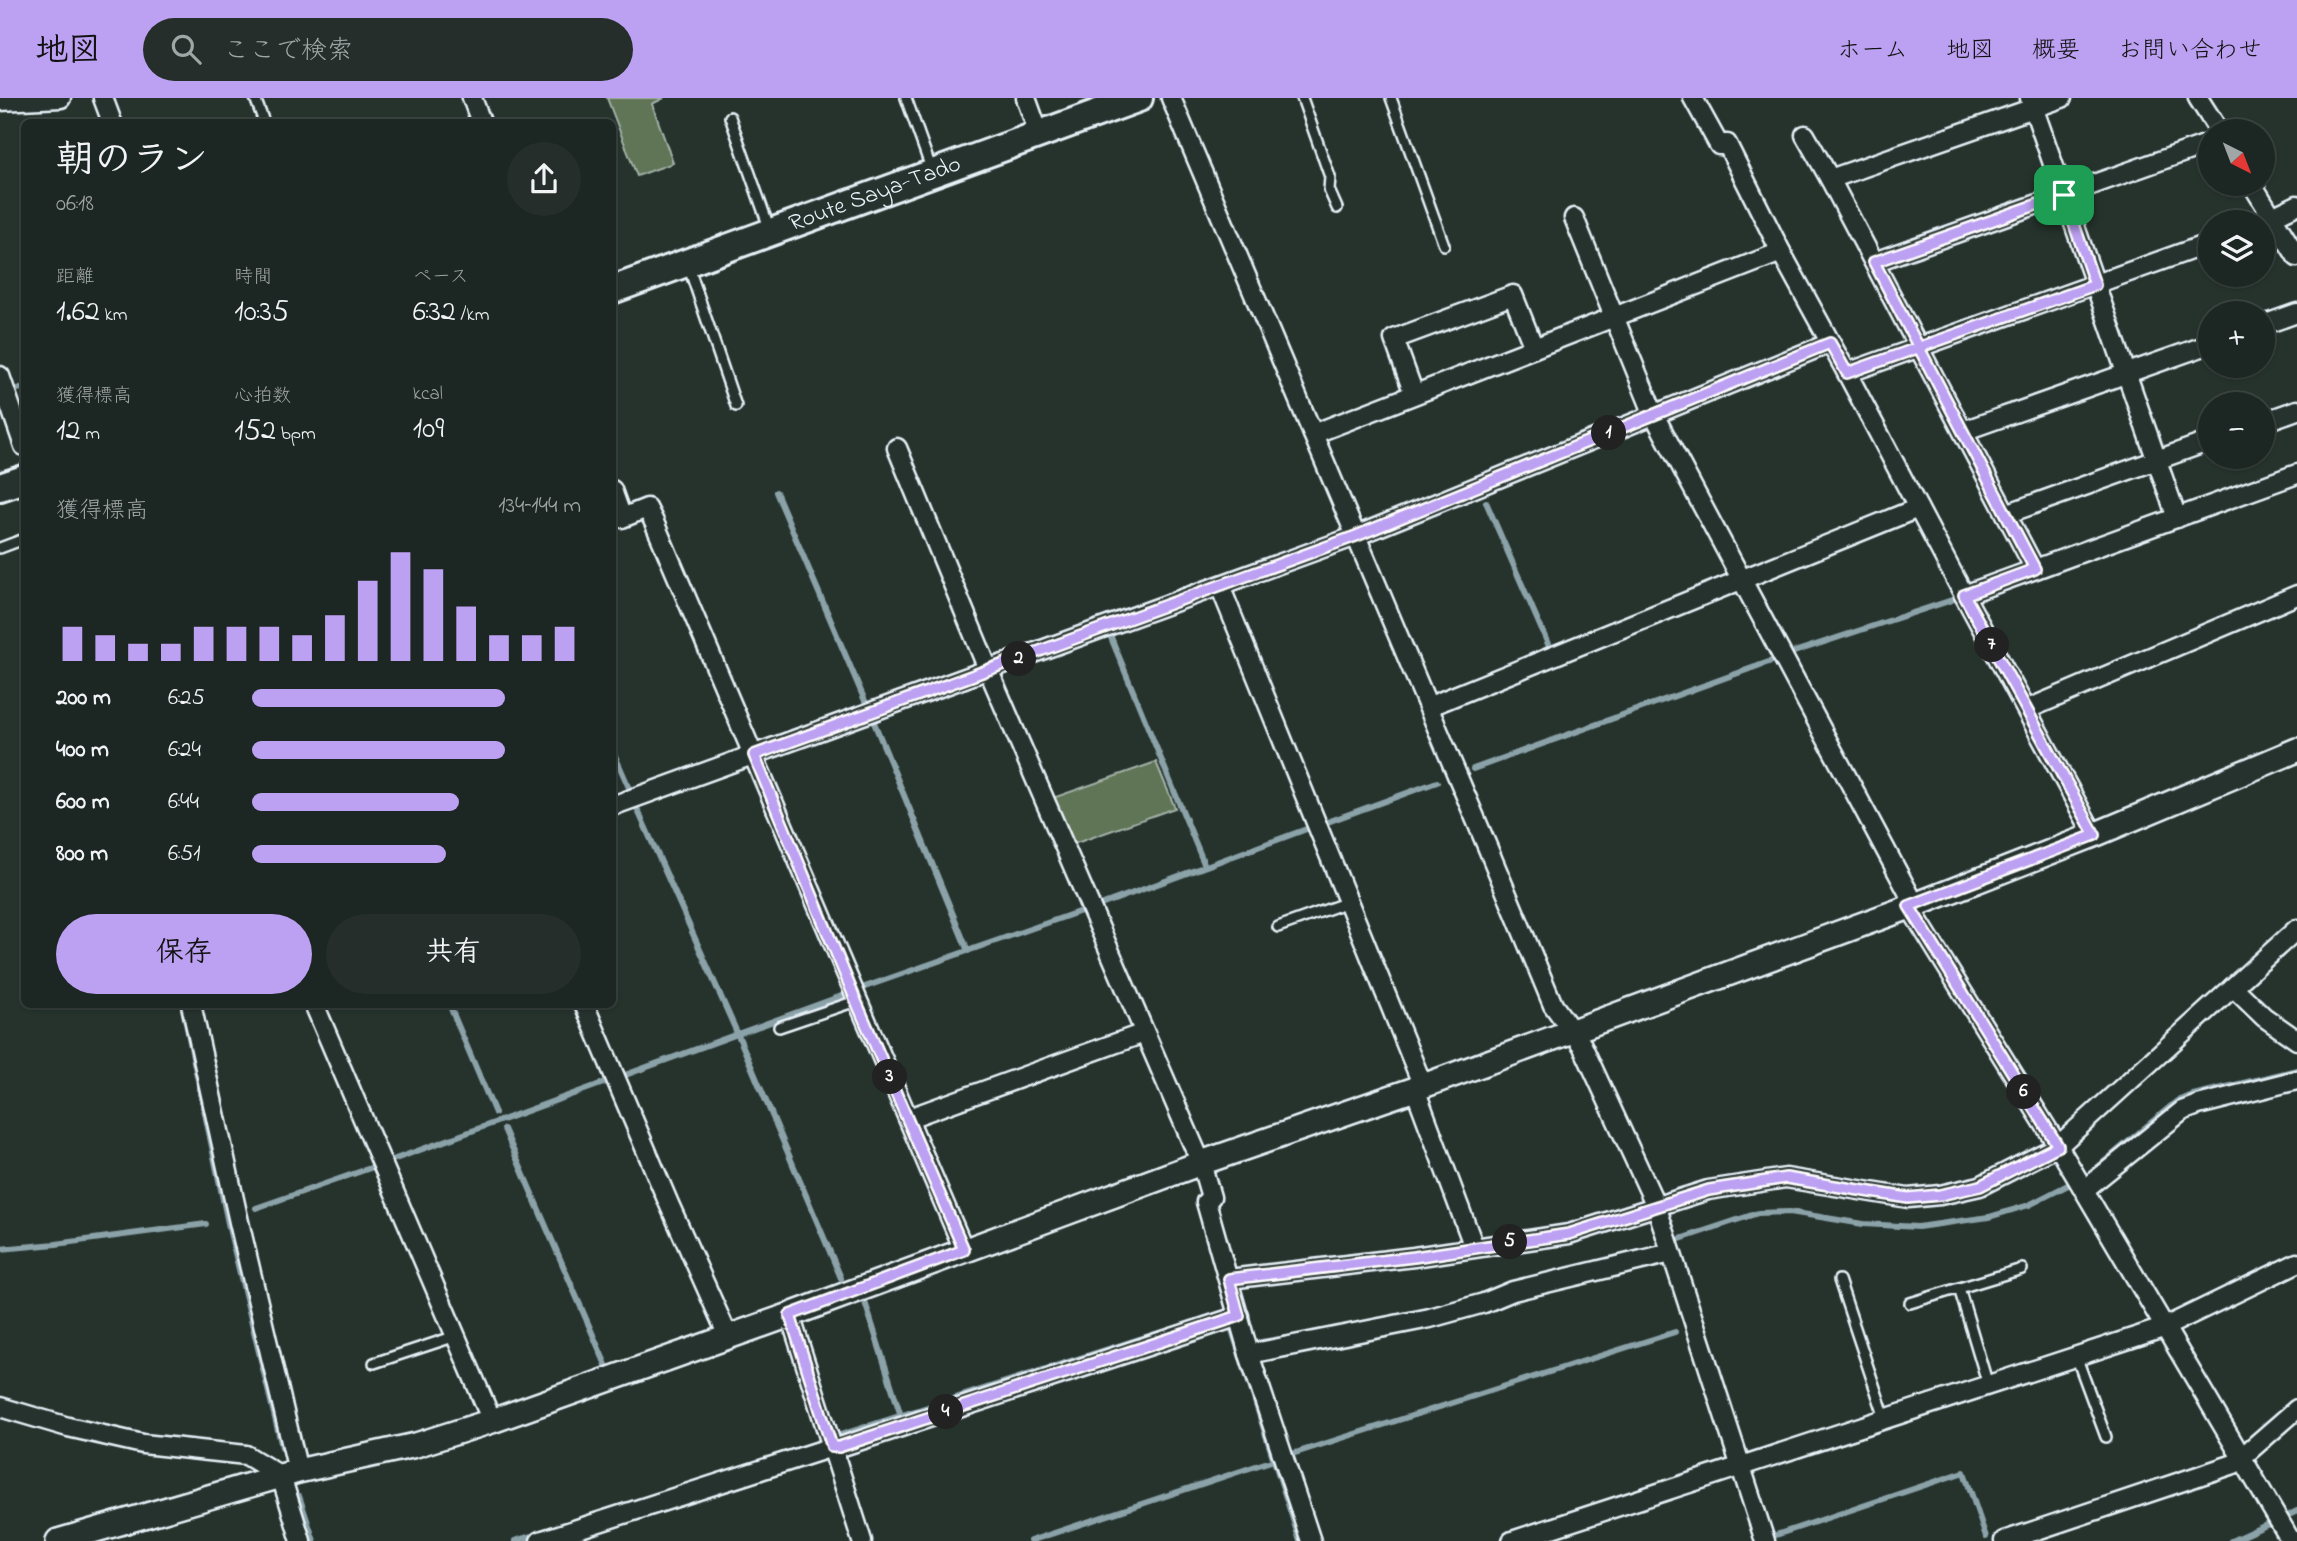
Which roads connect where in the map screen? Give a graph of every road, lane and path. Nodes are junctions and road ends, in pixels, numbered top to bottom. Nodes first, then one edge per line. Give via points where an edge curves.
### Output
1 (61, 98) edge
2 (103, 98) edge
3 (255, 98) edge
4 (472, 98) edge
5 (906, 98) edge
6 (1027, 98) edge
7 (1139, 98) edge
8 (1171, 98) edge
9 (1302, 98) edge
10 (1391, 98) edge
11 (1693, 98) edge
12 (2062, 98) edge
13 (2198, 98) edge
14 (0, 101) edge
15 (2031, 103) edge
16 (730, 117) dead end
17 (110, 119) edge
18 (263, 119) edge
19 (480, 119) edge
20 (2211, 119) edge
21 (1040, 134) junction
22 (1805, 135) dead end
23 (2198, 147) edge
24 (933, 173) junction
25 (1830, 179) junction
26 (2064, 195) junction
27 (2297, 205) edge
28 (1337, 208) dead end
29 (2275, 217) edge
30 (1574, 218) dead end
31 (2275, 227) edge
32 (771, 232) junction
33 (1444, 245) dead end
34 (2198, 247) edge
35 (1781, 252) junction
36 (2297, 257) edge
37 (687, 262) junction
38 (1874, 262) junction
39 (2095, 285) junction
40 (616, 289) edge
41 (2297, 313) edge
42 (1614, 317) junction
43 (2275, 321) edge
44 (1830, 343) junction
45 (1918, 347) junction
46 (1534, 348) junction
47 (2198, 348) edge
48 (1847, 373) junction
49 (2125, 374) junction
50 (0, 376) edge
51 (1415, 394) junction
52 (736, 406) dead end
53 (2297, 410) edge
54 (1654, 415) junction
55 (2275, 418) edge
56 (1963, 431) junction
57 (1312, 434) junction
58 (21, 437) edge
59 (2198, 445) edge
60 (897, 448) dead end
61 (2156, 461) junction
62 (2297, 474) edge
63 (21, 480) edge
64 (0, 487) edge
65 (616, 501) edge
66 (1917, 508) junction
67 (2006, 514) junction
68 (2177, 518) junction
69 (1356, 536) junction
70 (21, 540) edge
71 (0, 548) edge
72 (2035, 569) junction
73 (1742, 579) junction
74 (1220, 586) junction
75 (1964, 595) junction
76 (2297, 595) edge
77 (988, 670) junction
78 (1430, 706) junction
79 (2028, 709) junction
80 (2297, 750) edge
81 (754, 755) junction
82 (616, 805) edge
83 (2095, 835) junction
84 (1349, 902) junction
85 (1912, 906) junction
86 (1278, 927) dead end
87 (2297, 929) edge
88 (2233, 987) junction
89 (856, 1001) junction
90 (192, 1008) edge
91 (316, 1008) edge
92 (586, 1008) edge
93 (779, 1027) dead end
94 (1572, 1031) junction
95 (1144, 1033) junction
96 (2297, 1040) edge
97 (2297, 1080) edge
98 (1419, 1088) junction
99 (909, 1118) junction
100 (2058, 1146) junction
101 (1201, 1163) junction
102 (2084, 1190) junction
103 (1657, 1208) junction
104 (1474, 1247) junction
105 (964, 1250) junction
106 (1671, 1253) junction
107 (2297, 1263) edge
108 (2022, 1269) dead end
109 (1229, 1279) junction
110 (1839, 1280) dead end
111 (1959, 1288) junction
112 (1910, 1303) dead end
113 (790, 1315) junction
114 (1239, 1316) junction
115 (2163, 1328) junction
116 (456, 1336) junction
117 (729, 1336) junction
118 (1250, 1353) junction
119 (2076, 1356) junction
120 (374, 1363) dead end
121 (1988, 1385) junction
122 (0, 1407) edge
123 (2297, 1409) edge
124 (1885, 1418) junction
125 (492, 1421) junction
126 (2106, 1437) dead end
127 (832, 1447) junction
128 (2241, 1458) junction
129 (1740, 1465) junction
130 (289, 1474) junction
131 (58, 1541) edge
132 (301, 1541) edge
133 (540, 1541) edge
134 (862, 1541) edge
135 (1311, 1541) edge
136 (1512, 1541) edge
137 (1765, 1541) edge
138 (2004, 1541) edge
139 (2291, 1541) edge

1 - 14 street
2 - 17 street
3 - 18 lane
4 - 19 street
5 - 24 lane
6 - 21 street
7 - 21 main road, Route Saya-Tado
8 - 57 street
9 - 28 lane
10 - 33 lane
11 - 35 street via 1719,145 1727,144
12 - 15 street
13 - 20 street
15 - 25 street
15 - 26 street
16 - 32 lane
21 - 24 main road, Route Saya-Tado
22 - 25 street
23 - 26 street
24 - 32 main road, Route Saya-Tado
25 - 38 street
26 - 38 street
26 - 39 street
27 - 29 street
30 - 42 street
31 - 36 street
32 - 37 main road, Route Saya-Tado
34 - 39 street
35 - 42 street
35 - 44 street
37 - 40 main road, Route Saya-Tado
37 - 52 lane
38 - 45 street
39 - 45 street
39 - 49 street
41 - 43 street
42 - 46 street
42 - 54 street
44 - 48 street
44 - 54 street
45 - 48 street
45 - 56 street
46 - 51 street
46 - 51 street via 1513,295 1394,340
47 - 49 street
48 - 66 street
49 - 56 street
49 - 61 street
50 - 58 street
51 - 57 street
53 - 55 street
54 - 69 street
54 - 73 street
56 - 67 street
57 - 69 street
59 - 61 street
60 - 77 street
61 - 67 street
61 - 68 street
62 - 68 street
63 - 64 main road
65 - 81 street via 622,517 647,508
66 - 73 street
66 - 75 street
67 - 72 street
68 - 72 street
69 - 74 street
69 - 78 street
70 - 71 lane
72 - 75 street
73 - 78 street
73 - 85 street
74 - 77 street
74 - 84 street
75 - 79 street
76 - 79 street
77 - 81 street
77 - 95 street
78 - 94 street via 1553,1005
79 - 83 street
80 - 83 street
81 - 82 street
81 - 89 street
83 - 85 street
84 - 86 lane
84 - 98 street
85 - 94 street
85 - 100 street
87 - 88 street
88 - 96 street
88 - 100 street
89 - 93 lane
89 - 99 street
90 - 130 street
91 - 116 street
92 - 117 street
94 - 98 street
94 - 103 street
95 - 99 street
95 - 101 street
97 - 102 street via 2182,1111
98 - 101 street
98 - 104 street
99 - 105 street
100 - 102 street
100 - 103 street via 1980,1186 1940,1195 1908,1198 1786,1178 1709,1190
101 - 105 street
101 - 109 street via 1211,1197 1206,1202
102 - 115 street
103 - 104 street via 1569,1234
103 - 106 street
104 - 109 street
105 - 113 street
106 - 118 street via 1513,1291 1430,1318
106 - 129 street
107 - 115 street
108 - 111 lane
109 - 114 street
110 - 124 lane
111 - 112 lane
111 - 121 lane
113 - 117 street
113 - 127 street
114 - 118 street
114 - 127 street
115 - 119 street
115 - 128 street
116 - 120 lane
116 - 125 street
117 - 125 street
118 - 135 street
119 - 121 street
119 - 126 lane
121 - 124 street
122 - 130 street via 143,1444 246,1455
123 - 128 street
124 - 129 street
125 - 130 street via 416,1445
127 - 133 street
127 - 134 street
128 - 138 street
128 - 139 street
129 - 136 street
129 - 137 street
130 - 131 street
130 - 132 street

